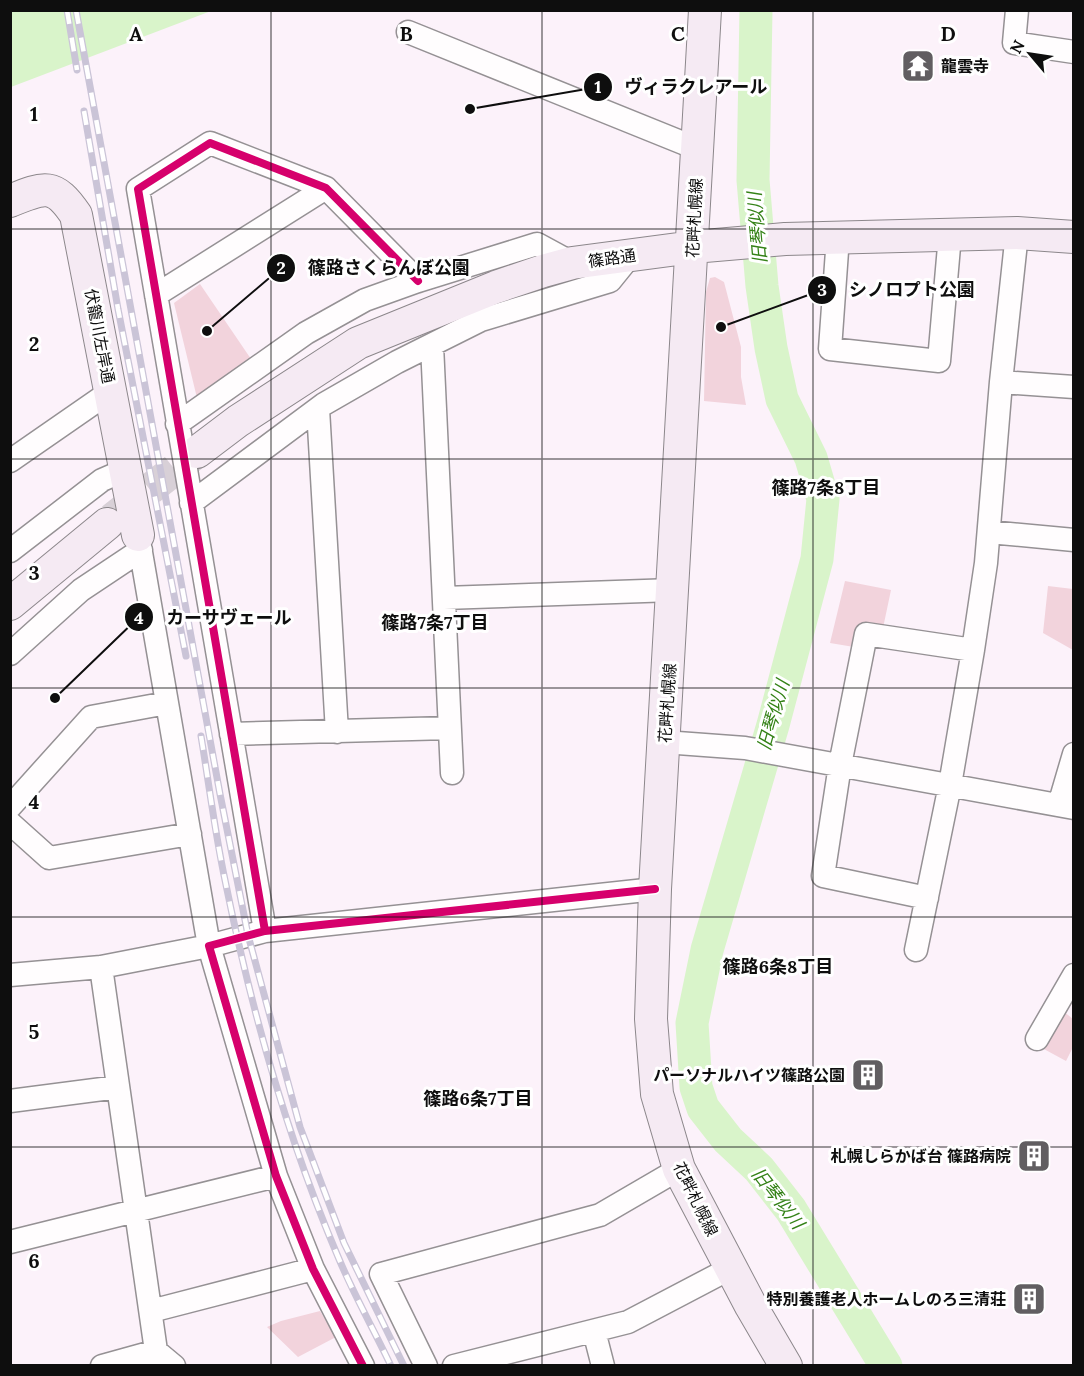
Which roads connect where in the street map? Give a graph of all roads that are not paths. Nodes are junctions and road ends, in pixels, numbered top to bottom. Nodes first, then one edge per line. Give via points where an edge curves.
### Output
1 (705, 10) edge
2 (1017, 10) edge
3 (408, 32) dead end
4 (1074, 52) edge
5 (698, 149) junction
6 (326, 188) junction
7 (10, 201) edge
8 (1017, 233) junction
9 (950, 235) junction
10 (838, 237) junction
11 (1074, 237) edge
12 (693, 247) junction
13 (631, 255) junction
14 (572, 263) junction
15 (418, 281) junction
16 (156, 295) junction
17 (432, 345) junction
18 (1001, 382) junction
19 (1074, 387) edge
20 (111, 391) junction
21 (318, 409) junction
22 (177, 424) junction
23 (197, 452) tunnel mouth
24 (10, 461) edge
25 (125, 470) junction
26 (190, 503) junction
27 (107, 524) tunnel mouth
28 (988, 532) junction
29 (1074, 540) edge
30 (139, 543) junction
31 (10, 550) edge
32 (674, 590) junction
33 (444, 598) junction
34 (10, 604) edge
35 (973, 650) junction
36 (10, 654) edge
37 (167, 703) junction
38 (449, 728) junction
39 (337, 732) junction
40 (231, 734) junction
41 (664, 742) junction
42 (1074, 754) edge
43 (840, 765) junction
44 (452, 773) dead end
45 (950, 785) junction
46 (10, 807) edge
47 (1066, 807) edge
48 (10, 824) edge
49 (190, 834) junction
50 (655, 889) junction
51 (927, 898) junction
52 (266, 931) junction
53 (209, 946) junction
54 (916, 950) dead end
55 (101, 967) junction
56 (10, 975) edge
57 (1074, 975) edge
58 (1068, 999) edge
59 (1036, 1039) dead end
60 (118, 1087) junction
61 (10, 1101) edge
62 (679, 1169) junction
63 (276, 1176) junction
64 (135, 1211) junction
65 (10, 1242) edge
66 (731, 1268) junction
67 (313, 1269) junction
68 (151, 1311) junction
69 (594, 1331) junction
70 (156, 1351) junction
71 (102, 1365) edge
72 (174, 1365) edge
73 (363, 1365) edge
74 (426, 1365) edge
75 (454, 1365) edge
76 (603, 1365) edge
77 (786, 1365) edge

1 - 5 main road, 花畔札幌線
2 - 4 street via 1014,43
3 - 5 street
5 - 12 main road, 花畔札幌線
6 - 15 street
6 - 16 street
6 - 16 street via 210,142 138,189
7 - 20 main road, 伏籠川左岸通 via 48,189 64,197 76,215
8 - 9 main road, 篠路通
8 - 11 main road, 篠路通
8 - 18 street
9 - 10 main road, 篠路通
9 - 10 street via 939,361 830,349
10 - 12 main road, 篠路通
12 - 13 main road, 篠路通
12 - 32 main road, 花畔札幌線
13 - 14 main road, 篠路通
13 - 17 street via 610,281 481,320
14 - 15 street via 537,244
14 - 23 main road, 篠路通 via 496,287 358,343
15 - 22 street via 365,300 306,333
16 - 22 street
17 - 21 street
17 - 33 street
18 - 19 street
18 - 28 street
20 - 24 street
20 - 25 main road, 伏籠川左岸通
21 - 26 street
21 - 39 street
22 - 26 street
25 - 30 main road, 伏籠川左岸通
25 - 31 street via 102,480
26 - 40 street
27 - 34 main road
28 - 29 street
28 - 35 street
30 - 36 street
30 - 37 street
32 - 33 street
32 - 41 main road, 花畔札幌線
33 - 38 street
35 - 43 street via 866,634
35 - 45 street
37 - 46 street via 91,717
37 - 49 street
38 - 39 street
38 - 44 street
39 - 40 street
40 - 52 street
41 - 43 street via 745,748
41 - 50 main road, 花畔札幌線
42 - 47 street
43 - 45 street
43 - 51 street via 823,876
45 - 47 street
45 - 51 street
48 - 49 street via 49,858
49 - 53 street
50 - 52 street
50 - 62 main road, 花畔札幌線 via 651,1019 656,1083
51 - 54 street
52 - 53 street
53 - 55 street
53 - 63 street
55 - 56 street
55 - 60 street
57 - 58 street
58 - 59 street
60 - 61 street
60 - 64 street
62 - 66 main road, 花畔札幌線
62 - 74 street via 600,1215 381,1274
63 - 64 street
63 - 67 street
64 - 65 street
64 - 68 street
66 - 69 street via 628,1322
66 - 77 main road, 花畔札幌線
67 - 68 street
67 - 73 street
68 - 70 street
69 - 75 street
69 - 76 street
70 - 71 street
70 - 72 street

